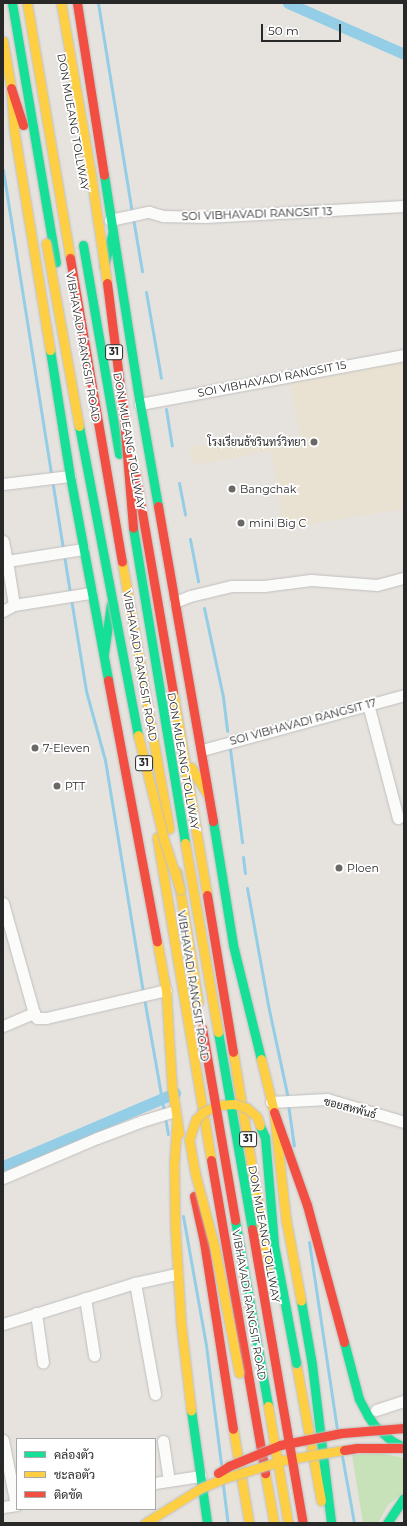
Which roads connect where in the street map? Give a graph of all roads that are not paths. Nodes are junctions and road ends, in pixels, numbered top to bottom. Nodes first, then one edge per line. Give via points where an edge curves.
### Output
1 (12, 3) edge
2 (27, 3) edge
3 (55, 3) edge
4 (61, 3) edge
5 (77, 3) edge
6 (3, 41) edge
7 (4, 55) edge
8 (11, 88) junction
9 (404, 206) edge
10 (110, 220) junction
11 (113, 232) junction
12 (81, 237) dead end
13 (101, 277) junction
14 (404, 355) edge
15 (140, 404) junction
16 (70, 476) junction
17 (3, 484) edge
18 (130, 510) junction
19 (3, 541) edge
20 (83, 549) junction
21 (7, 561) junction
22 (404, 578) edge
23 (114, 586) junction
24 (92, 593) junction
25 (175, 602) junction
26 (14, 605) junction
27 (3, 611) edge
28 (104, 653) junction
29 (404, 694) edge
30 (368, 704) junction
31 (202, 750) junction
32 (184, 754) junction
33 (209, 797) junction
34 (398, 818) dead end
35 (180, 889) junction
36 (3, 903) edge
37 (166, 990) junction
38 (34, 1013) junction
39 (3, 1026) edge
40 (280, 1104) junction
41 (176, 1116) junction
42 (404, 1122) edge
43 (3, 1178) edge
44 (177, 1274) junction
45 (271, 1280) dead end
46 (135, 1283) junction
47 (273, 1296) dead end
48 (85, 1298) junction
49 (36, 1313) junction
50 (3, 1324) edge
51 (94, 1355) dead end
52 (43, 1363) dead end
53 (353, 1378) junction
54 (155, 1394) dead end
55 (404, 1401) edge
56 (381, 1415) junction
57 (404, 1428) edge
58 (3, 1440) edge
59 (163, 1441) dead end
60 (404, 1447) edge
61 (200, 1476) junction
62 (169, 1481) junction
63 (156, 1483) edge
64 (202, 1492) junction
65 (404, 1498) edge
66 (16, 1500) edge
67 (16, 1505) edge
68 (3, 1507) edge
69 (145, 1523) edge
70 (204, 1523) edge
71 (207, 1523) edge
72 (249, 1523) edge
73 (265, 1523) edge
74 (274, 1523) edge
75 (288, 1523) edge
76 (303, 1523) edge
77 (312, 1523) edge
78 (326, 1523) edge
79 (331, 1523) edge
80 (387, 1523) edge

1 - 23 main road, VIBHAVADI RANGSIT ROAD / 31
2 - 35 main road, 31, bridge
3 - 13 main road, 31
4 - 18 main road, bridge via 108,288 124,418
5 - 10 main road, 31
6 - 7 main road, 31
7 - 8 main road, 31
8 - 16 main road, 31 via 14,130
8 - 35 main road, bridge via 26,139 142,752 164,840
9 - 10 street, SOI VIBHAVADI RANGSIT 13 via 205,217 163,216 149,212
10 - 11 main road, 31
11 - 13 main road
11 - 15 main road, 31
12 - 18 main road, DON MUEANG TOLLWAY / 31, bridge
13 - 32 main road, 31
14 - 15 street, SOI VIBHAVADI RANGSIT 15
15 - 25 main road, 31
16 - 17 street
16 - 20 main road, 31
18 - 76 main road, DON MUEANG TOLLWAY / 31, bridge
19 - 21 street
20 - 21 street
20 - 24 main road, 31
21 - 26 street
22 - 25 street via 377,585 311,580 264,586 231,586
23 - 28 main road
23 - 74 main road, VIBHAVADI RANGSIT ROAD / 31
24 - 26 street
24 - 28 main road, 31
25 - 31 main road, 31
26 - 27 street
28 - 37 main road, 31
29 - 30 street, SOI VIBHAVADI RANGSIT 17
30 - 31 street, SOI VIBHAVADI RANGSIT 17
30 - 34 street
31 - 33 main road, 31
32 - 33 main road
32 - 45 main road, 31
33 - 40 main road, 31 via 233,945
35 - 75 main road, 31, bridge
36 - 38 street
37 - 38 street via 41,1019
37 - 41 main road, 31
38 - 39 street
40 - 42 street, ซอยสหพันธ์ via 326,1099
40 - 53 main road
40 - 79 main road, 31 via 286,1220 312,1366
41 - 43 street via 142,1121
41 - 44 main road via 174,1164
41 - 72 main road, 31 via 204,1242 221,1362
44 - 46 street
44 - 61 main road via 186,1378
46 - 48 street
46 - 54 street
47 - 77 main road
48 - 49 street
48 - 51 street
49 - 50 street
49 - 52 street
53 - 56 main road
53 - 60 main road via 359,1399 368,1416 382,1433
55 - 56 street
56 - 57 main road
57 - 64 main road, bridge via 342,1433 280,1445 229,1466 216,1474
58 - 66 street
59 - 62 street
60 - 64 main road, bridge via 357,1448 284,1460 222,1479
61 - 62 street
61 - 64 main road
62 - 63 street
64 - 69 main road, bridge
64 - 70 main road
64 - 71 main road
65 - 80 main road
67 - 68 street
73 - 78 main road, bridge via 215,1249 189,1140 196,1119 203,1112 219,1105 234,1104 247,1108 257,1117 266,1137 274,1244

